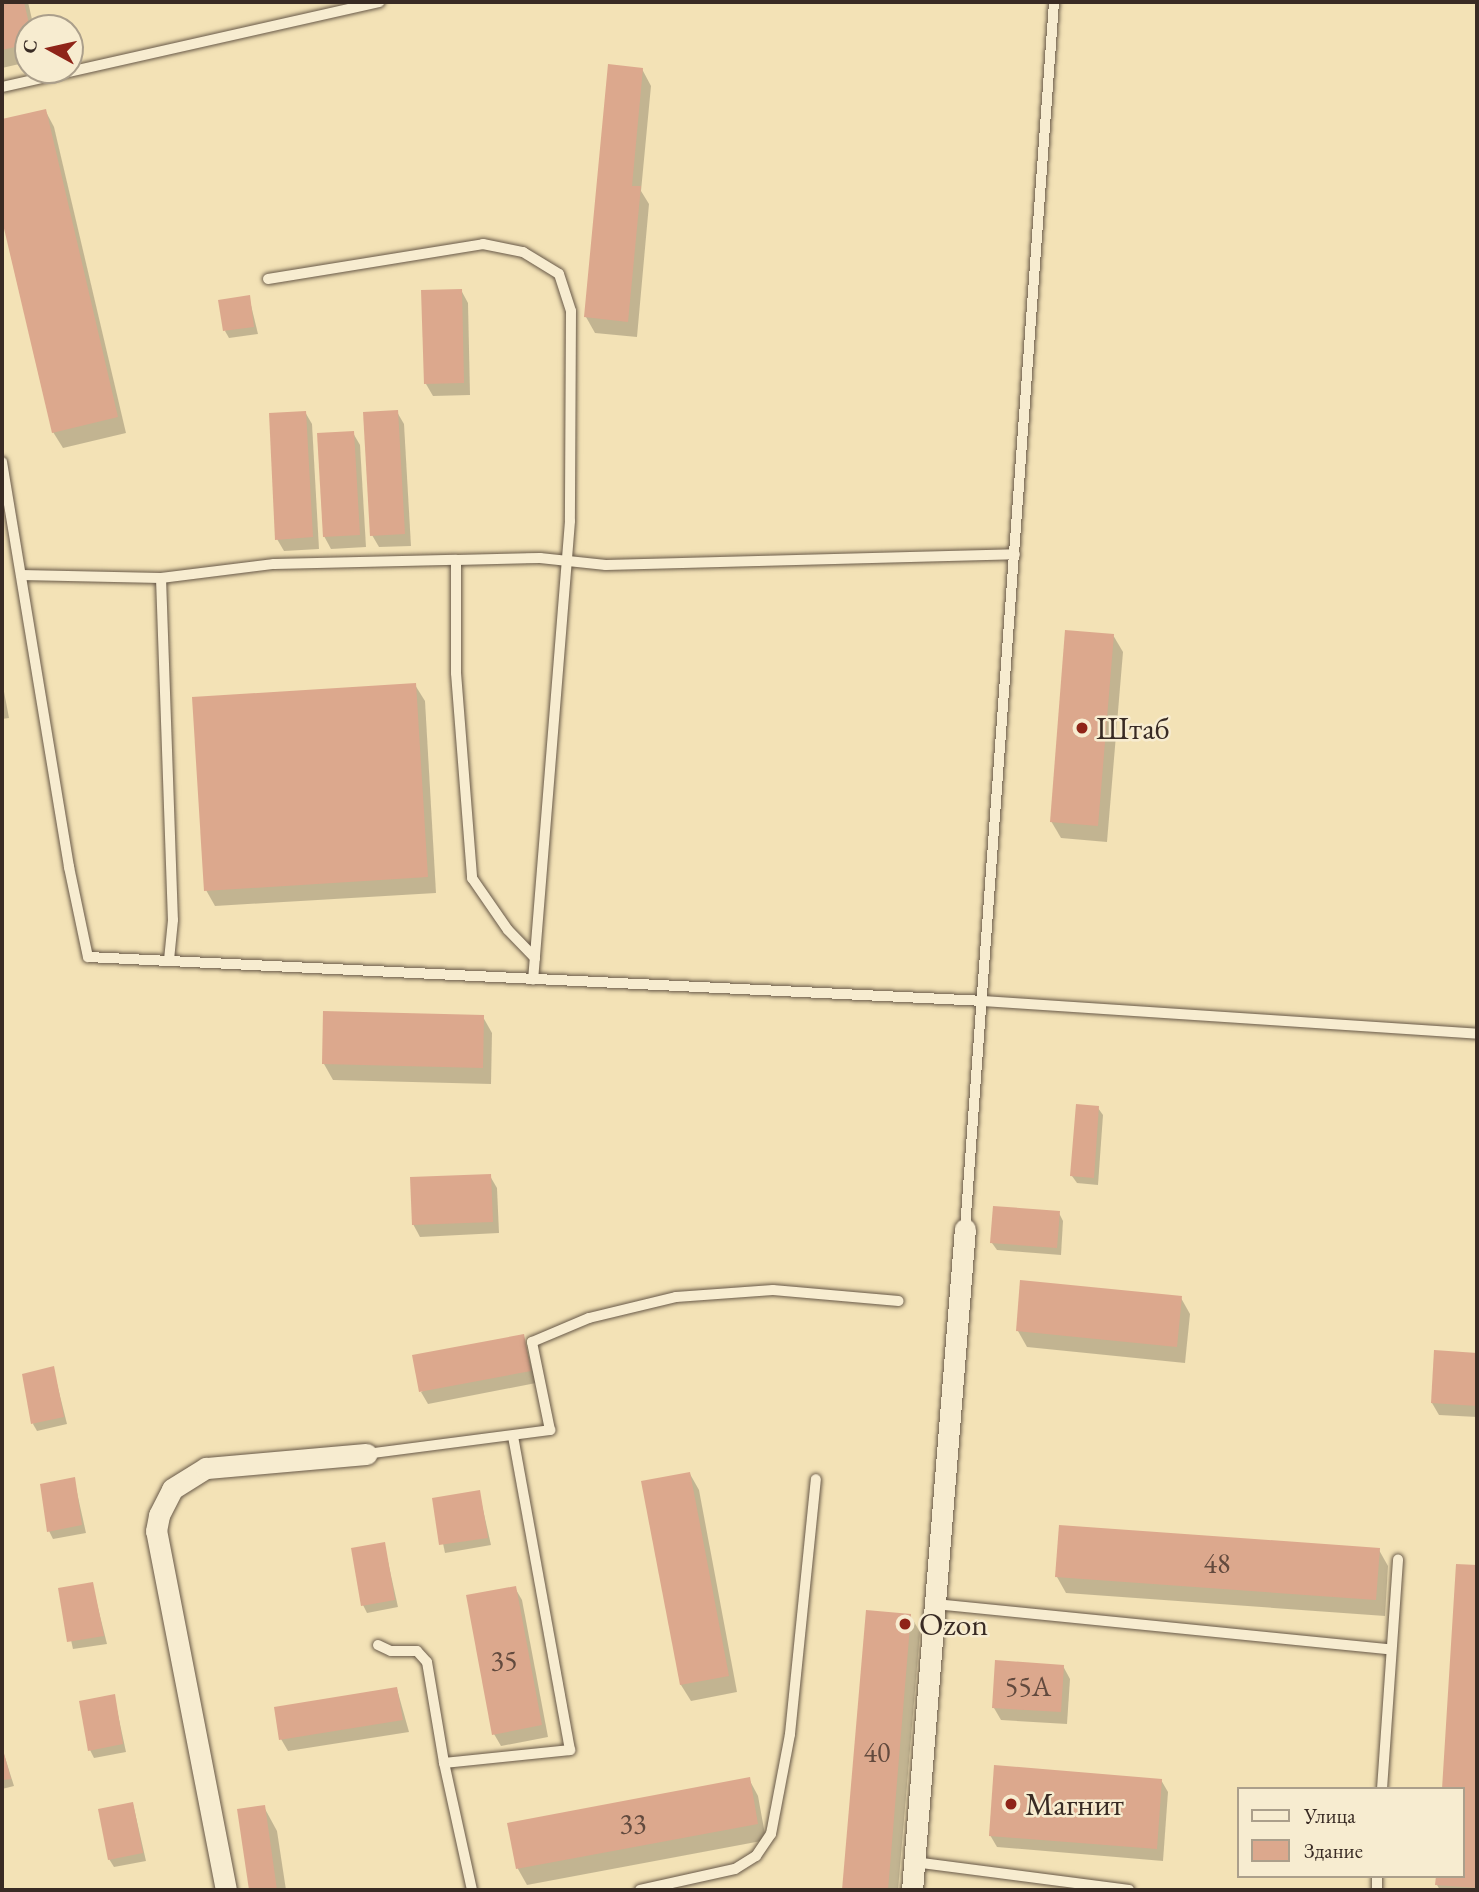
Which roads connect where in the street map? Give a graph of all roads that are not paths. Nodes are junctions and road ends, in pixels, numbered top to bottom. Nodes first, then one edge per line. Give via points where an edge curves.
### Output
1 (380, 2) edge
2 (1054, 2) edge
3 (2, 88) edge
4 (268, 279) dead end
5 (2, 462) edge
6 (1015, 554) junction
7 (456, 559) junction
8 (566, 560) junction
9 (21, 575) junction
10 (161, 578) junction
11 (535, 958) junction
12 (169, 960) junction
13 (533, 980) junction
14 (984, 1001) junction
15 (1477, 1034) edge
16 (965, 1229) joint
17 (899, 1301) dead end
18 (513, 1436) junction
19 (366, 1454) joint
20 (816, 1479) dead end
21 (1398, 1560) dead end
22 (935, 1604) junction
23 (378, 1645) dead end
24 (1389, 1649) junction
25 (444, 1763) junction
26 (1382, 1787) edge
27 (914, 1862) junction
28 (226, 1890) edge
29 (472, 1890) edge
30 (640, 1890) edge
31 (912, 1890) edge
32 (1129, 1890) edge

1 - 3 lane
2 - 6 lane
4 - 8 lane via 483,244 523,252 559,274 571,311
5 - 9 lane
6 - 8 lane via 606,565
6 - 14 lane
7 - 8 lane
7 - 10 lane via 274,564
7 - 11 lane via 456,673 472,878 508,930
8 - 11 lane
9 - 10 lane
9 - 12 lane via 88,957
10 - 12 lane via 173,920
11 - 13 lane
12 - 13 lane
13 - 14 lane
14 - 15 lane
14 - 16 lane
16 - 22 street
17 - 18 lane via 773,1290 676,1297 589,1318 532,1342 550,1430
18 - 19 lane
18 - 25 lane via 569,1750
19 - 28 street via 206,1468 172,1489 159,1515 156,1531
20 - 30 lane via 790,1734 771,1834 756,1856 735,1869
21 - 24 lane
22 - 24 lane
22 - 27 street
23 - 25 lane via 391,1651 417,1651 427,1662
24 - 26 lane
25 - 29 lane
27 - 31 street
27 - 32 lane

